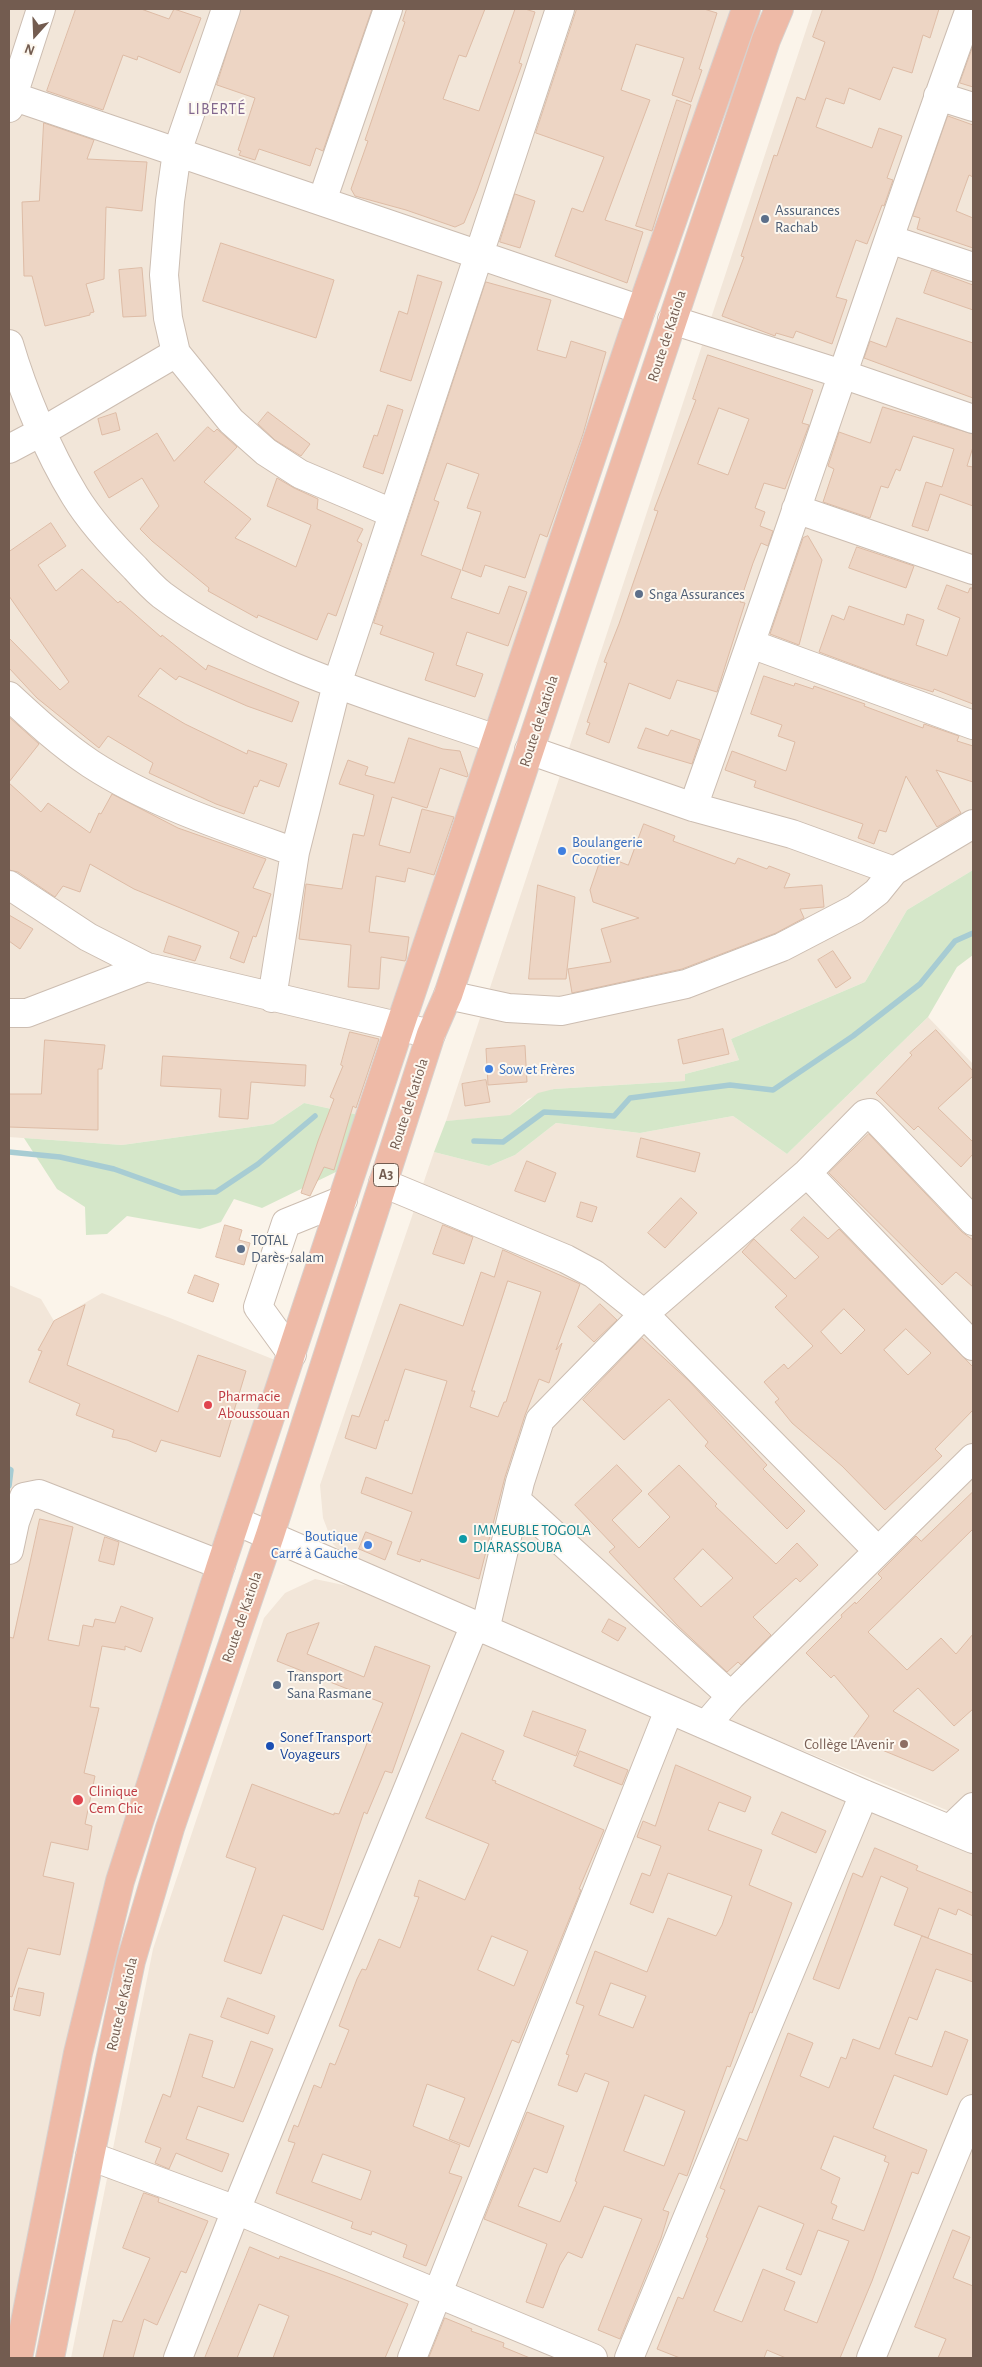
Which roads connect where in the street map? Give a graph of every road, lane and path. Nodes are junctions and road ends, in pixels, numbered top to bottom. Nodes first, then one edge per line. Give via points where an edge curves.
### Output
1 (42, 9) edge
2 (226, 9) edge
3 (388, 9) edge
4 (560, 9) edge
5 (746, 9) edge
6 (779, 9) edge
7 (970, 9) edge
8 (938, 96) junction
9 (10, 100) edge
10 (973, 107) edge
11 (178, 152) junction
12 (322, 202) junction
13 (889, 239) junction
14 (479, 255) junction
15 (973, 267) edge
16 (641, 310) junction
17 (672, 320) junction
18 (9, 344) edge
19 (176, 353) junction
20 (842, 374) junction
21 (973, 419) edge
22 (43, 431) junction
23 (9, 449) edge
24 (796, 509) junction
25 (392, 513) junction
26 (973, 570) edge
27 (752, 644) junction
28 (337, 684) junction
29 (9, 696) edge
30 (973, 725) edge
31 (496, 739) junction
32 (529, 750) junction
33 (693, 807) junction
34 (973, 824) edge
35 (295, 852) junction
36 (894, 870) junction
37 (9, 885) edge
38 (147, 967) junction
39 (448, 995) junction
40 (272, 998) junction
41 (9, 1013) edge
42 (400, 1026) junction
43 (431, 1034) junction
44 (807, 1173) junction
45 (383, 1183) junction
46 (343, 1200) junction
47 (973, 1221) edge
48 (644, 1314) junction
49 (973, 1346) edge
50 (292, 1354) junction
51 (973, 1458) edge
52 (516, 1500) junction
53 (236, 1522) junction
54 (270, 1535) junction
55 (9, 1550) edge
56 (878, 1551) junction
57 (221, 1565) junction
58 (480, 1628) junction
59 (731, 1696) junction
60 (669, 1710) junction
61 (706, 1725) junction
62 (864, 1794) junction
63 (973, 1808) edge
64 (962, 1834) edge
65 (973, 2109) edge
66 (90, 2156) junction
67 (236, 2210) junction
68 (438, 2292) junction
69 (18, 2358) edge
70 (50, 2358) edge
71 (178, 2358) edge
72 (412, 2358) edge
73 (593, 2358) edge
74 (629, 2358) edge
75 (871, 2358) edge

1 - 9 street
2 - 11 street
3 - 12 street
4 - 14 street
5 - 16 highway, A3
6 - 17 highway, Route de Katiola / A3
7 - 8 street
8 - 10 street
8 - 13 street
9 - 11 street
11 - 12 street
11 - 19 street via 164,275 168,318
12 - 14 street
13 - 15 street
13 - 20 street
14 - 16 street
14 - 25 street
16 - 31 highway, A3
17 - 20 street
17 - 32 highway, Route de Katiola / A3
18 - 22 street
19 - 22 street
19 - 25 street via 231,421 266,452 300,474
20 - 21 street
20 - 24 street
22 - 23 street
22 - 28 street via 75,496 114,548 160,593 204,624
24 - 26 street
24 - 27 street
25 - 28 street
27 - 30 street
27 - 33 street
28 - 31 street
28 - 35 street
29 - 35 street via 49,733 92,764 162,801
31 - 42 highway, A3
32 - 33 street
32 - 39 highway, Route de Katiola / A3
33 - 36 street via 792,834
34 - 36 street
35 - 40 street
36 - 39 street via 877,892 855,909 782,947 686,984 561,1011 508,1008
37 - 38 street via 88,937
38 - 40 street
38 - 41 street via 27,1013
39 - 43 highway, Route de Katiola / A3
40 - 42 street
42 - 43 street
42 - 46 highway, A3
43 - 45 highway, Route de Katiola / A3
44 - 47 street via 865,1114 870,1114
44 - 48 street
44 - 49 street
45 - 48 street via 566,1259 594,1274
45 - 54 highway, Route de Katiola / A3
46 - 50 highway, A3
46 - 50 street via 286,1223 258,1308
48 - 52 street via 540,1420
48 - 56 street
50 - 53 highway, A3
51 - 56 street
52 - 58 street
52 - 59 street
53 - 54 street
53 - 57 highway, A3
54 - 58 street
54 - 66 highway, Route de Katiola / A3 via 170,1828 131,1961
55 - 57 street via 24,1497 38,1494
56 - 59 street
57 - 69 highway, A3 via 120,1881 101,1954 78,2053
58 - 60 street
58 - 67 street
59 - 61 street
60 - 61 street
60 - 68 street
61 - 62 street
62 - 64 street
62 - 74 street
63 - 64 street
65 - 75 street
66 - 67 street
66 - 70 highway, Route de Katiola / A3
67 - 68 street
67 - 71 street
68 - 72 street
68 - 73 street

